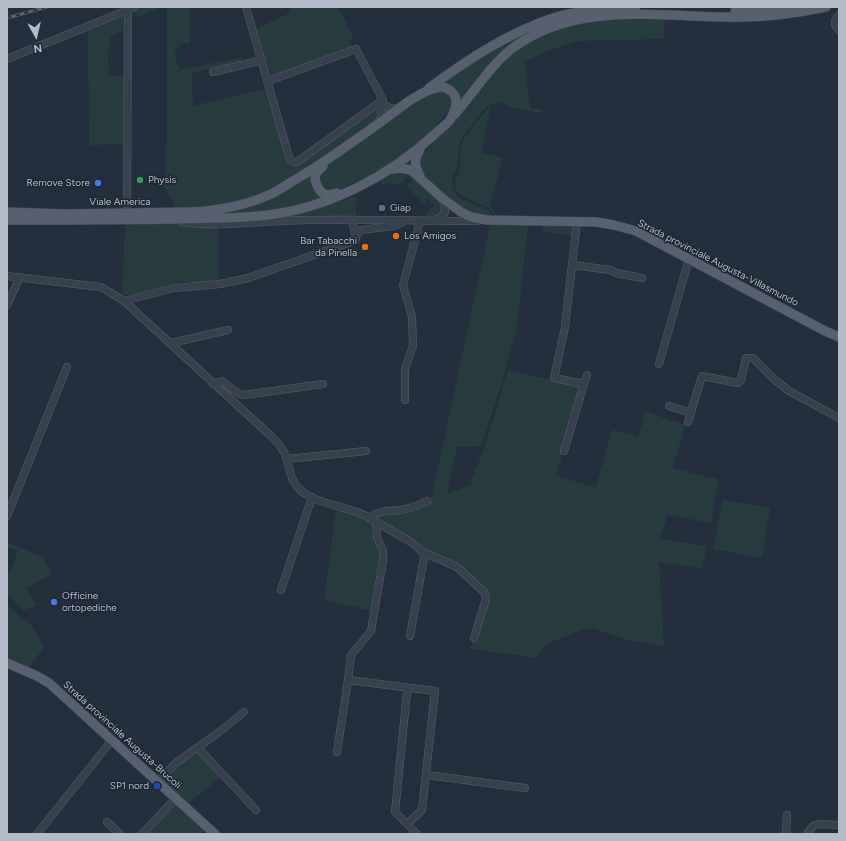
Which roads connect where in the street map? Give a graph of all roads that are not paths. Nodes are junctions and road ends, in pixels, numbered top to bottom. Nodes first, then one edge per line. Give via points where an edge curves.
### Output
1 (136, 7) edge
2 (246, 7) edge
3 (790, 7) edge
4 (826, 7) edge
5 (128, 10) junction
6 (839, 15) edge
7 (839, 30) edge
8 (7, 60) edge
9 (262, 60) junction
10 (213, 72) dead end
11 (268, 81) junction
12 (420, 94) junction
13 (380, 102) junction
14 (401, 108) junction
15 (449, 121) junction
16 (378, 124) junction
17 (420, 148) junction
18 (329, 159) junction
19 (390, 170) junction
20 (420, 177) junction
21 (350, 191) junction
22 (442, 198) junction
23 (7, 212) edge
24 (127, 213) junction
25 (444, 215) junction
26 (460, 216) junction
27 (164, 219) junction
28 (7, 220) edge
29 (352, 220) junction
30 (407, 220) junction
31 (433, 220) junction
32 (419, 221) junction
33 (577, 221) junction
34 (356, 239) junction
35 (689, 259) junction
36 (572, 265) junction
37 (7, 276) edge
38 (20, 277) junction
39 (642, 278) dead end
40 (124, 301) junction
41 (7, 304) edge
42 (228, 330) dead end
43 (839, 337) edge
44 (171, 343) junction
45 (659, 364) dead end
46 (67, 367) dead end
47 (587, 375) dead end
48 (213, 384) junction
49 (323, 384) dead end
50 (584, 384) junction
51 (405, 400) dead end
52 (669, 406) dead end
53 (691, 413) junction
54 (839, 418) edge
55 (688, 422) dead end
56 (366, 451) dead end
57 (564, 451) dead end
58 (287, 459) junction
59 (312, 497) junction
60 (427, 501) dead end
61 (7, 516) edge
62 (370, 517) junction
63 (376, 522) junction
64 (424, 552) junction
65 (281, 590) dead end
66 (410, 636) dead end
67 (474, 638) dead end
68 (7, 663) edge
69 (348, 680) junction
70 (407, 692) dead end
71 (244, 712) dead end
72 (112, 740) junction
73 (198, 748) junction
74 (336, 752) dead end
75 (426, 775) junction
76 (158, 781) junction
77 (525, 788) dead end
78 (176, 798) junction
79 (256, 810) dead end
80 (787, 815) dead end
81 (107, 822) dead end
82 (408, 824) junction
83 (839, 826) edge
84 (37, 834) edge
85 (120, 834) edge
86 (142, 834) edge
87 (215, 834) edge
88 (417, 834) edge
89 (786, 834) edge
90 (807, 834) edge

1 - 5 street
2 - 9 street
3 - 12 main road via 741,11 624,8 564,15 524,29 496,44
4 - 15 main road via 793,14 755,17 624,15 567,22 540,31 513,48 495,65
5 - 8 street
5 - 24 street
6 - 7 street via 835,23
9 - 10 street
9 - 11 street
11 - 13 street via 356,49 383,100
11 - 13 street via 290,160 293,162 297,162
12 - 14 main road
12 - 15 main road via 436,88 446,88 455,95 455,110
13 - 14 street via 393,109
13 - 16 street via 382,115
14 - 16 main road
15 - 17 main road
16 - 18 main road
17 - 19 main road
17 - 20 main road via 415,162
18 - 21 main road via 316,173 318,188 328,195
18 - 24 main road, Viale America via 272,194 232,208 208,212
19 - 20 main road, Strada provinciale Augusta-Villasmundo via 408,168
19 - 21 main road
20 - 22 main road, Strada provinciale Augusta-Villasmundo
21 - 27 main road, Viale America via 286,213 250,217
22 - 25 street
22 - 26 main road, Strada provinciale Augusta-Villasmundo
23 - 24 main road, Viale America
25 - 26 street
25 - 31 street
26 - 31 street
26 - 33 main road, Strada provinciale Augusta-Villasmundo via 487,220
27 - 28 main road, Viale America
27 - 29 street via 201,225
29 - 30 street
29 - 34 street
30 - 32 street
30 - 34 street via 393,226 360,230
31 - 32 street
32 - 51 street via 403,285 412,317 412,346 404,369
33 - 35 main road, Strada provinciale Augusta-Villasmundo via 614,225 636,231
33 - 36 street
34 - 40 street via 254,276 220,284 174,288
35 - 43 main road, Strada provinciale Augusta-Villasmundo
35 - 45 street
36 - 39 street via 611,270
36 - 50 street via 565,327 554,378
37 - 38 street
38 - 40 street via 101,287
38 - 41 street
40 - 44 street
42 - 44 street
44 - 48 street
46 - 61 street
47 - 50 street
48 - 49 street via 222,381 237,394 244,395
48 - 58 street via 280,445
50 - 57 street
52 - 53 street
53 - 54 street via 702,376 738,383 742,380 746,358 749,357 789,391
53 - 55 street
56 - 58 street
58 - 59 street via 293,480 301,490
59 - 62 street
59 - 65 street
60 - 62 street via 402,510 376,512
62 - 63 street
63 - 64 street
63 - 69 street via 376,537 383,551 383,561 371,631 351,655
64 - 66 street
64 - 67 street via 457,567 485,593 486,599
68 - 72 main road, Strada provinciale Augusta-Brucoli via 48,683
69 - 74 street
69 - 75 street via 435,690
70 - 82 street via 395,812
71 - 73 street
72 - 76 main road, Strada provinciale Augusta-Brucoli
72 - 84 street
73 - 76 street via 177,762
73 - 79 street
75 - 77 street
75 - 82 street via 422,810
76 - 78 main road, Strada provinciale Augusta-Brucoli
78 - 86 street
78 - 87 main road, Strada provinciale Augusta-Brucoli
80 - 89 street
81 - 85 street
82 - 88 street
83 - 90 street via 819,824

